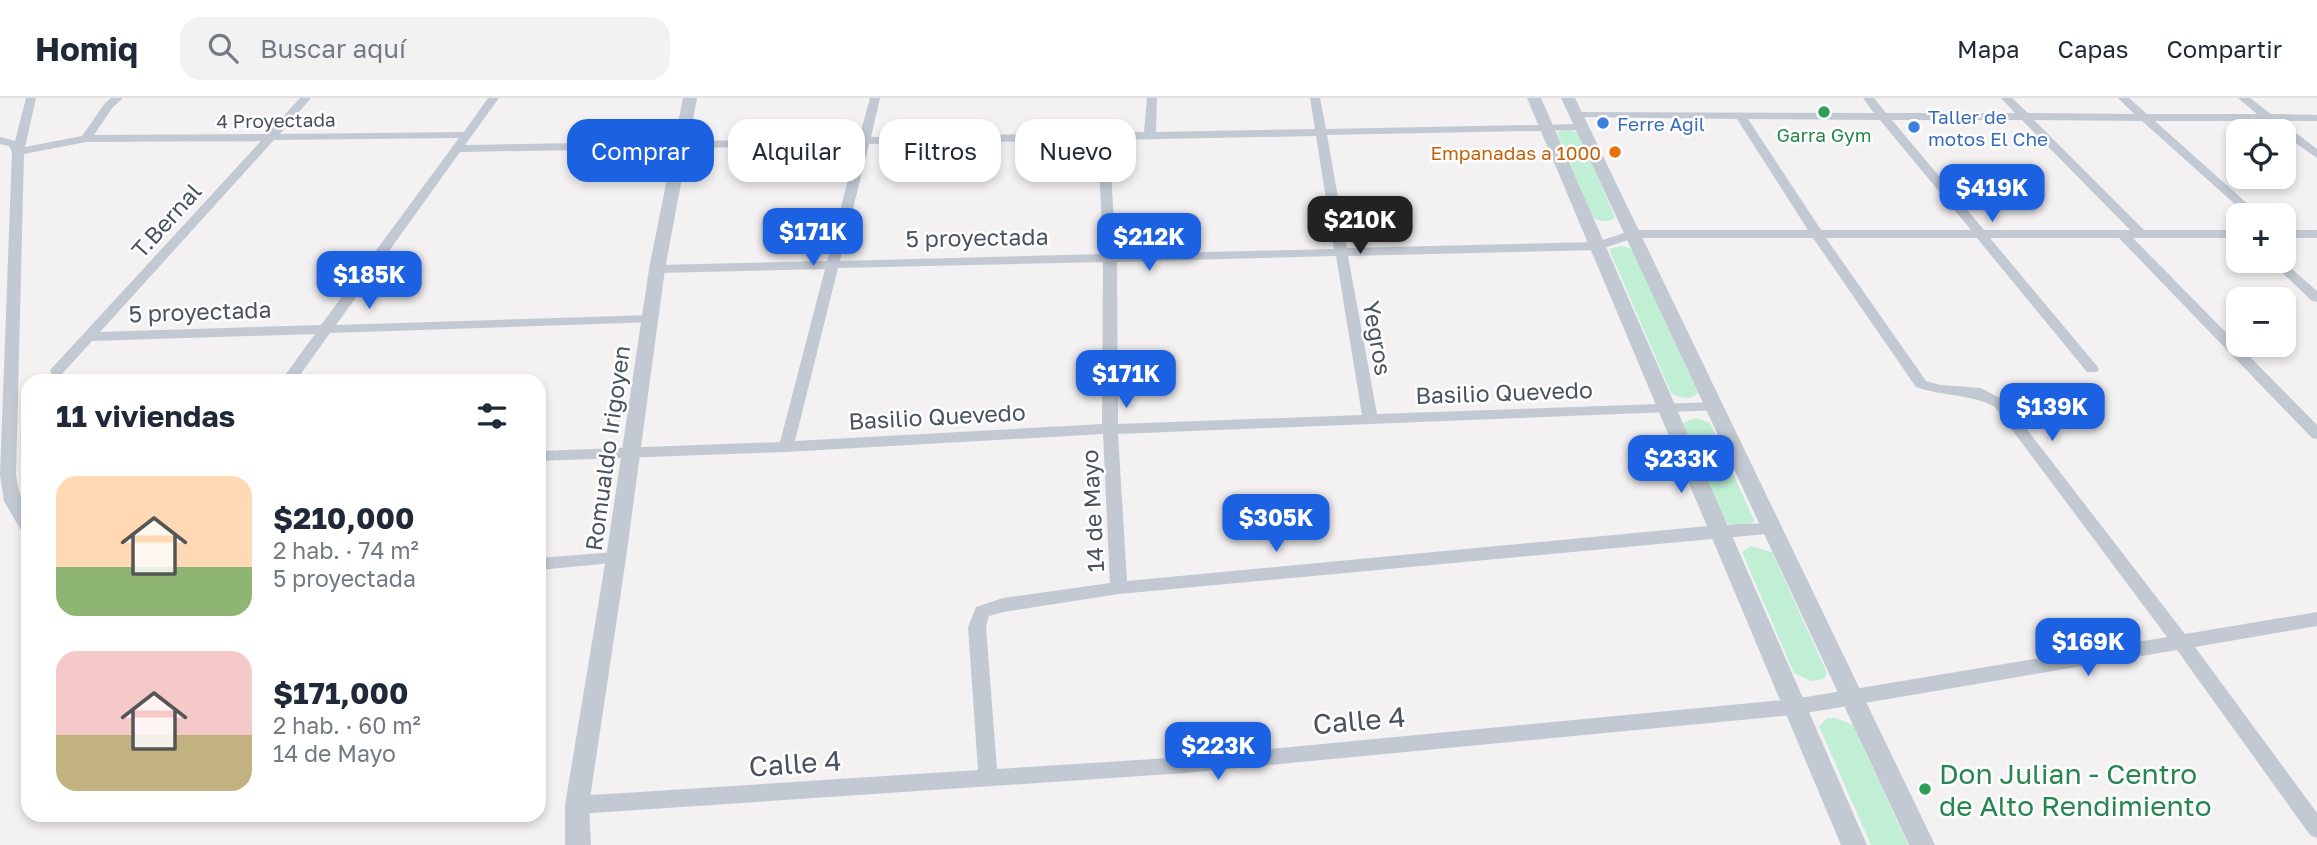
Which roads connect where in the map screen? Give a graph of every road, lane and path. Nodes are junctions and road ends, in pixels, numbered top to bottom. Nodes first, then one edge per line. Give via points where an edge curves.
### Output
1 (31, 98) edge
2 (118, 98) edge
3 (306, 98) edge
4 (494, 98) edge
5 (690, 98) edge
6 (875, 98) edge
7 (1152, 98) edge
8 (1315, 98) edge
9 (1534, 98) edge
10 (1568, 98) edge
11 (1868, 98) edge
12 (2006, 98) edge
13 (2123, 98) edge
14 (2243, 98) edge
15 (1740, 115) junction
16 (1882, 116) junction
17 (2024, 116) junction
18 (2144, 117) junction
19 (2268, 118) junction
20 (2317, 118) edge
21 (686, 119) edge
22 (1579, 121) junction
23 (1547, 128) junction
24 (1322, 132) junction
25 (467, 135) junction
26 (1136, 135) edge
27 (1150, 135) junction
28 (269, 137) junction
29 (1015, 138) edge
30 (86, 139) junction
31 (0, 140) edge
32 (866, 141) junction
33 (714, 143) edge
34 (567, 147) edge
35 (457, 149) junction
36 (18, 152) junction
37 (2317, 155) edge
38 (674, 182) edge
39 (1106, 182) edge
40 (2241, 203) edge
41 (1633, 234) junction
42 (1817, 234) junction
43 (1979, 234) junction
44 (2122, 234) junction
45 (2141, 234) junction
46 (2226, 234) edge
47 (2296, 234) edge
48 (2317, 234) edge
49 (1598, 246) junction
50 (1342, 252) junction
51 (1110, 257) junction
52 (831, 264) junction
53 (657, 269) junction
54 (2289, 273) edge
55 (2317, 298) edge
56 (651, 319) junction
57 (326, 330) junction
58 (88, 337) junction
59 (2092, 369) dead end
60 (57, 371) dead end
61 (293, 374) edge
62 (1715, 407) junction
63 (1666, 409) junction
64 (1370, 420) junction
65 (1110, 429) junction
66 (2317, 434) edge
67 (786, 447) junction
68 (632, 454) junction
69 (546, 456) edge
70 (21, 516) edge
71 (1770, 529) junction
72 (1719, 531) junction
73 (616, 558) junction
74 (546, 563) edge
75 (1119, 588) junction
76 (2317, 620) edge
77 (2182, 643) junction
78 (1852, 698) junction
79 (1794, 707) junction
80 (988, 778) junction
81 (577, 805) junction
82 (2317, 829) edge
83 (578, 845) edge
84 (1854, 845) edge
85 (1922, 845) edge

1 - 36 street
2 - 30 street
3 - 28 street, T.Bernal
4 - 25 street
5 - 21 street, Romualdo Irigoyen
6 - 32 street
7 - 27 street
8 - 24 street, Yegros
9 - 23 street
10 - 22 street
11 - 16 street
12 - 17 street
13 - 18 street
14 - 19 street
15 - 16 street
15 - 22 street
15 - 42 street
16 - 17 street
16 - 43 street
17 - 18 street
17 - 45 street
18 - 19 street
18 - 40 street
19 - 20 street
19 - 37 street
22 - 23 street
22 - 41 street
23 - 24 street
23 - 49 street
24 - 27 street
24 - 50 street, Yegros
25 - 28 street, 4 Proyectada
25 - 35 street
26 - 27 street
28 - 30 street, 4 Proyectada
28 - 58 street, T.Bernal
29 - 32 street
30 - 36 street, 4 Proyectada
31 - 36 street via 14,144
32 - 33 street
32 - 52 street
34 - 35 street
35 - 57 street
36 - 70 street via 8,475 12,501
38 - 53 street, Romualdo Irigoyen
39 - 51 street, 14 de Mayo
41 - 42 street, 5 proyectada
41 - 49 street, 5 proyectada
41 - 62 street
42 - 43 street, 5 proyectada
42 - 77 street via 1921,384 1981,393 2000,404
43 - 44 street, 5 proyectada
43 - 59 street
44 - 45 street, 5 proyectada
44 - 66 street
45 - 46 street, 5 proyectada
47 - 48 street
49 - 50 street, 5 proyectada
49 - 63 street
50 - 51 street, 5 proyectada
50 - 64 street, Yegros
51 - 52 street, 5 proyectada
51 - 65 street, 14 de Mayo
52 - 53 street, 5 proyectada
52 - 67 street
53 - 56 street, Romualdo Irigoyen
54 - 55 street
56 - 57 street, 5 proyectada
56 - 68 street, Romualdo Irigoyen
57 - 58 street, 5 proyectada
57 - 61 street
58 - 60 street, T.Bernal
62 - 63 street, Basilio Quevedo
62 - 71 street
63 - 64 street, Basilio Quevedo
63 - 72 street
64 - 65 street, Basilio Quevedo
65 - 67 street, Basilio Quevedo
65 - 75 street, 14 de Mayo
67 - 68 street, Basilio Quevedo
68 - 69 street, Basilio Quevedo
68 - 73 street, Romualdo Irigoyen
71 - 72 street
71 - 78 street
72 - 75 street
72 - 79 street
73 - 74 street
73 - 81 street, Romualdo Irigoyen
75 - 80 street via 982,612 976,627
76 - 77 street, Calle 4
77 - 78 street, Calle 4
77 - 82 street
78 - 79 street, Calle 4
78 - 85 street
79 - 80 street, Calle 4 via 1185,765
79 - 84 street
80 - 81 street, Calle 4
81 - 83 street, Romualdo Irigoyen

